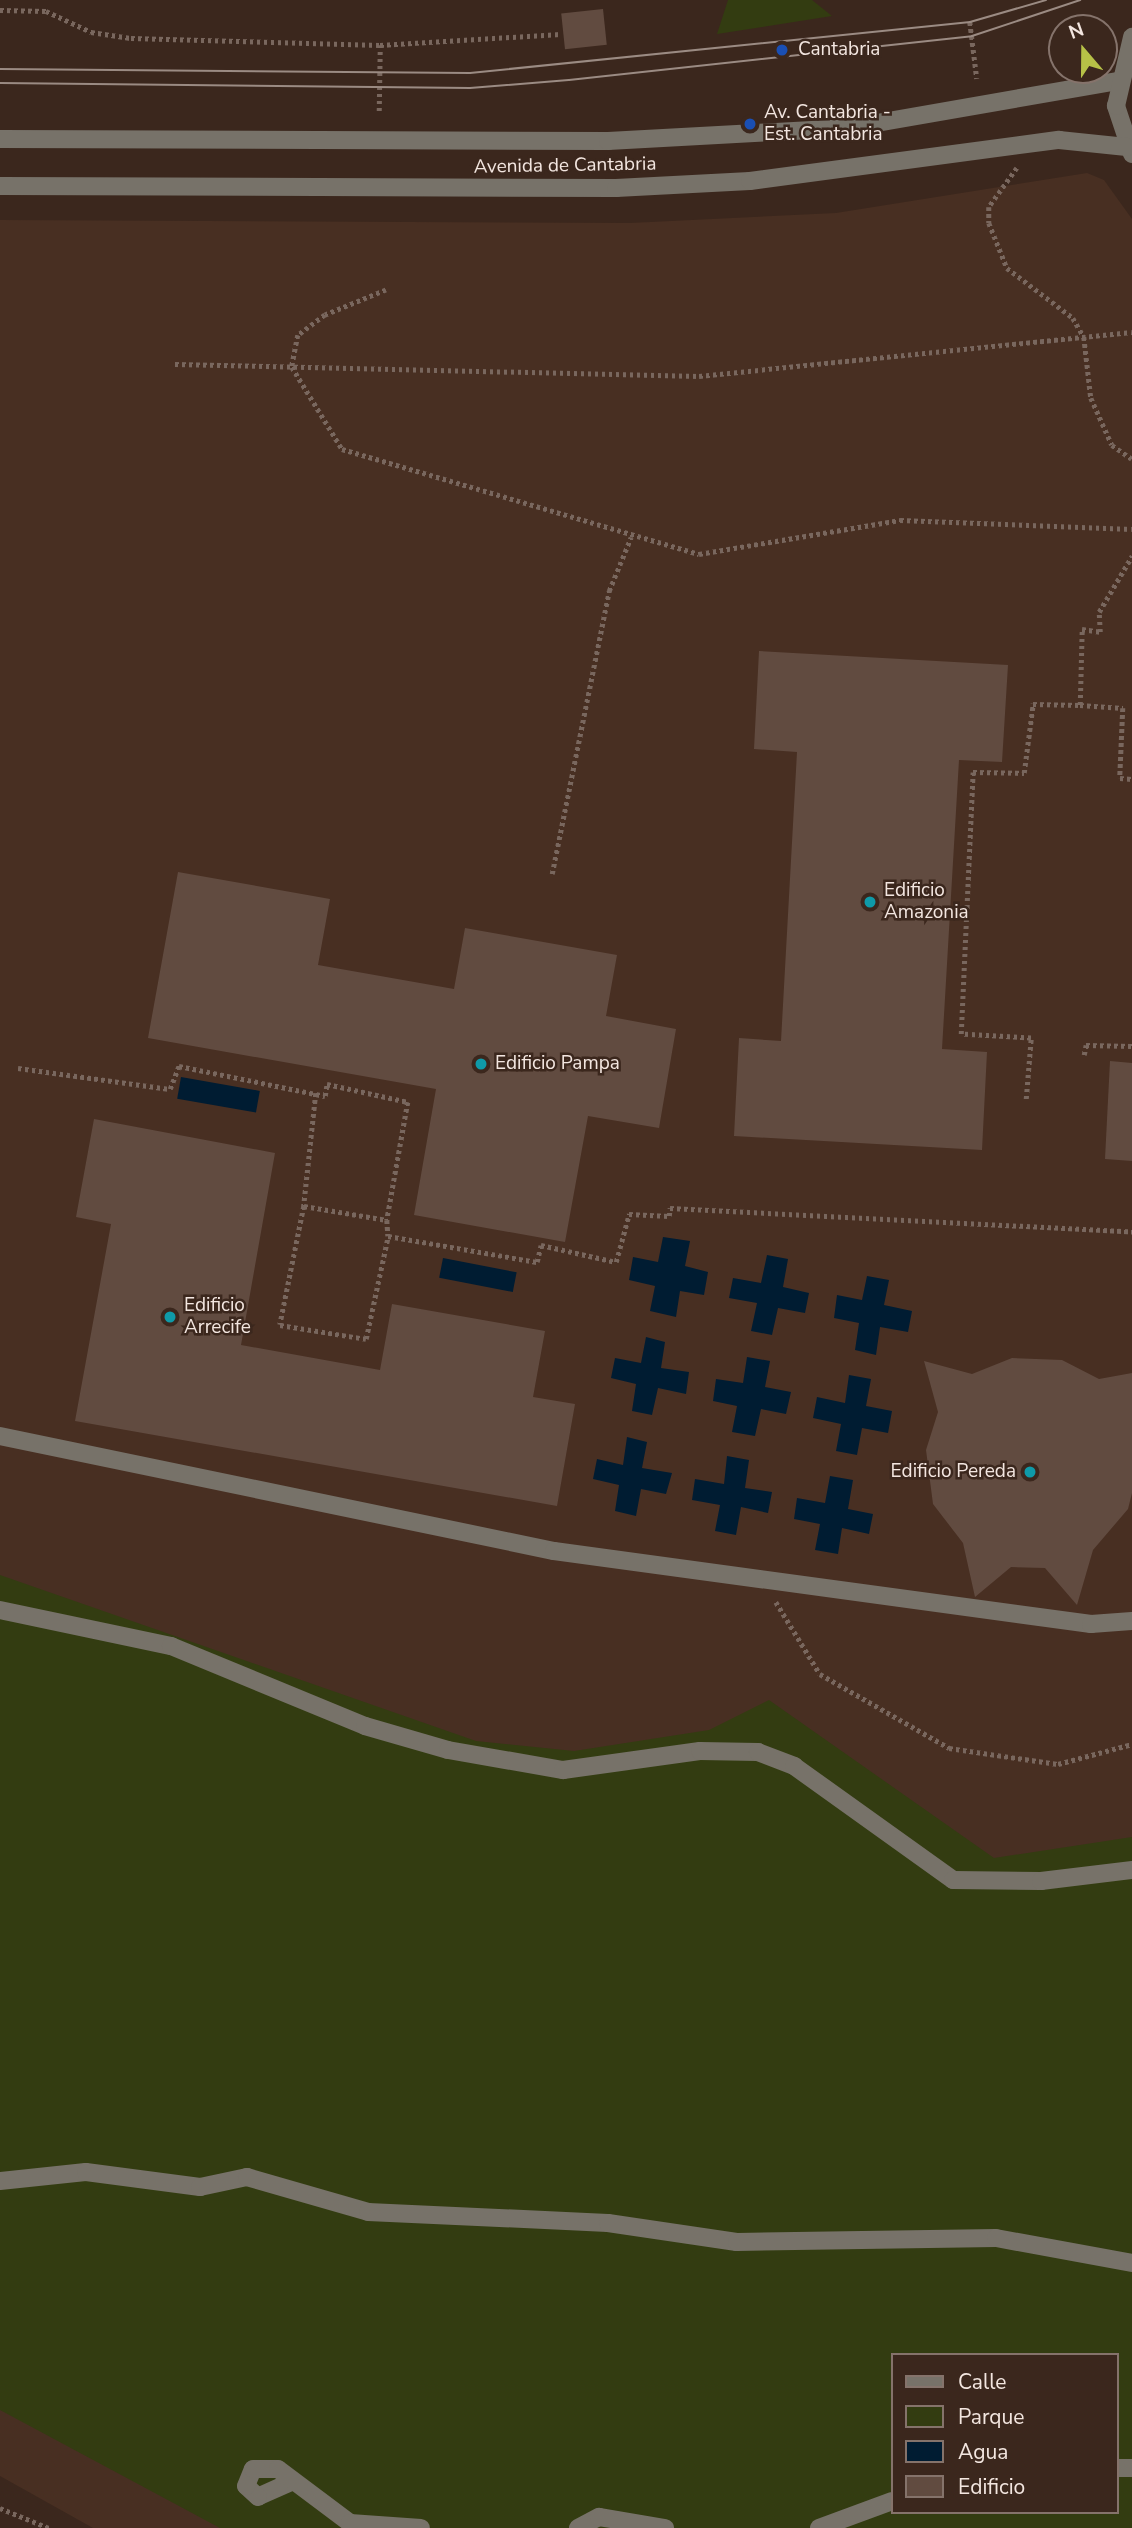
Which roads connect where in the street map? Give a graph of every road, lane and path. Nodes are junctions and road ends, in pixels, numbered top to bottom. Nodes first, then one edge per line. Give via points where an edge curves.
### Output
1 (0, 10) edge
2 (970, 22) dead end
3 (561, 34) dead end
4 (1132, 37) edge
5 (380, 45) junction
6 (1118, 78) edge
7 (977, 79) dead end
8 (1100, 84) edge
9 (1118, 84) edge
10 (379, 111) dead end
11 (0, 139) edge
12 (1017, 146) junction
13 (1129, 151) edge
14 (0, 186) edge
15 (386, 290) dead end
16 (1132, 332) edge
17 (1084, 337) junction
18 (175, 364) dead end
19 (292, 367) junction
20 (1132, 459) edge
21 (1132, 529) edge
22 (631, 537) junction
23 (1132, 555) edge
24 (1080, 705) junction
25 (1132, 779) edge
26 (552, 874) dead end
27 (1132, 1046) edge
28 (1084, 1055) dead end
29 (18, 1068) dead end
30 (316, 1093) junction
31 (1026, 1099) dead end
32 (304, 1206) junction
33 (387, 1220) junction
34 (1132, 1231) edge
35 (388, 1236) junction
36 (0, 1436) edge
37 (763, 1580) junction
38 (0, 1610) edge
39 (1132, 1621) edge
40 (1132, 1744) edge
41 (1132, 1870) edge
42 (0, 2181) edge
43 (1132, 2263) edge
44 (291, 2482) dead end
45 (890, 2502) edge
46 (0, 2508) edge
47 (49, 2528) edge
48 (421, 2528) edge
49 (578, 2528) edge
50 (665, 2528) edge
51 (819, 2528) edge

1 - 5 path via 46,11 91,32 131,38
2 - 7 path
3 - 5 path
4 - 6 street
5 - 10 path
8 - 11 street, Avenida de Cantabria via 848,128 702,136 250,143
9 - 13 street
12 - 13 street, Avenida de Cantabria via 1092,139
12 - 14 street, Avenida de Cantabria via 764,179 616,188
12 - 17 path via 1017,168 989,207 989,223 1007,268 1073,318
15 - 19 path via 325,314 298,335
16 - 17 path
17 - 19 path via 699,376
17 - 20 path via 1091,398 1112,445
18 - 19 path
19 - 22 path via 342,449
21 - 22 path via 900,520 699,554
22 - 26 path via 609,591
23 - 24 path via 1099,612 1100,632 1082,629
24 - 25 path via 1123,708 1120,778
24 - 31 path via 1032,704 1024,773 973,772 961,1034 1031,1038
27 - 28 path via 1086,1045
29 - 30 path via 170,1089 178,1066
30 - 32 path
30 - 33 path via 325,1096 327,1084 408,1102
32 - 33 path
32 - 35 path via 280,1325 366,1339
33 - 35 path
34 - 35 path via 714,1206 670,1208 669,1216 629,1214 616,1262 541,1245 537,1262
36 - 37 street via 554,1551
37 - 39 street via 1091,1624
37 - 40 path via 820,1674 949,1748 1058,1764
38 - 41 street via 171,1646 365,1726 448,1750 563,1770 700,1751 758,1752 794,1766 953,1880 1041,1881
42 - 43 street via 86,2172 200,2187 247,2177 368,2212 608,2223 750,2243 996,2238
44 - 48 street via 350,2523
45 - 51 street
46 - 47 path
49 - 50 street via 599,2517

